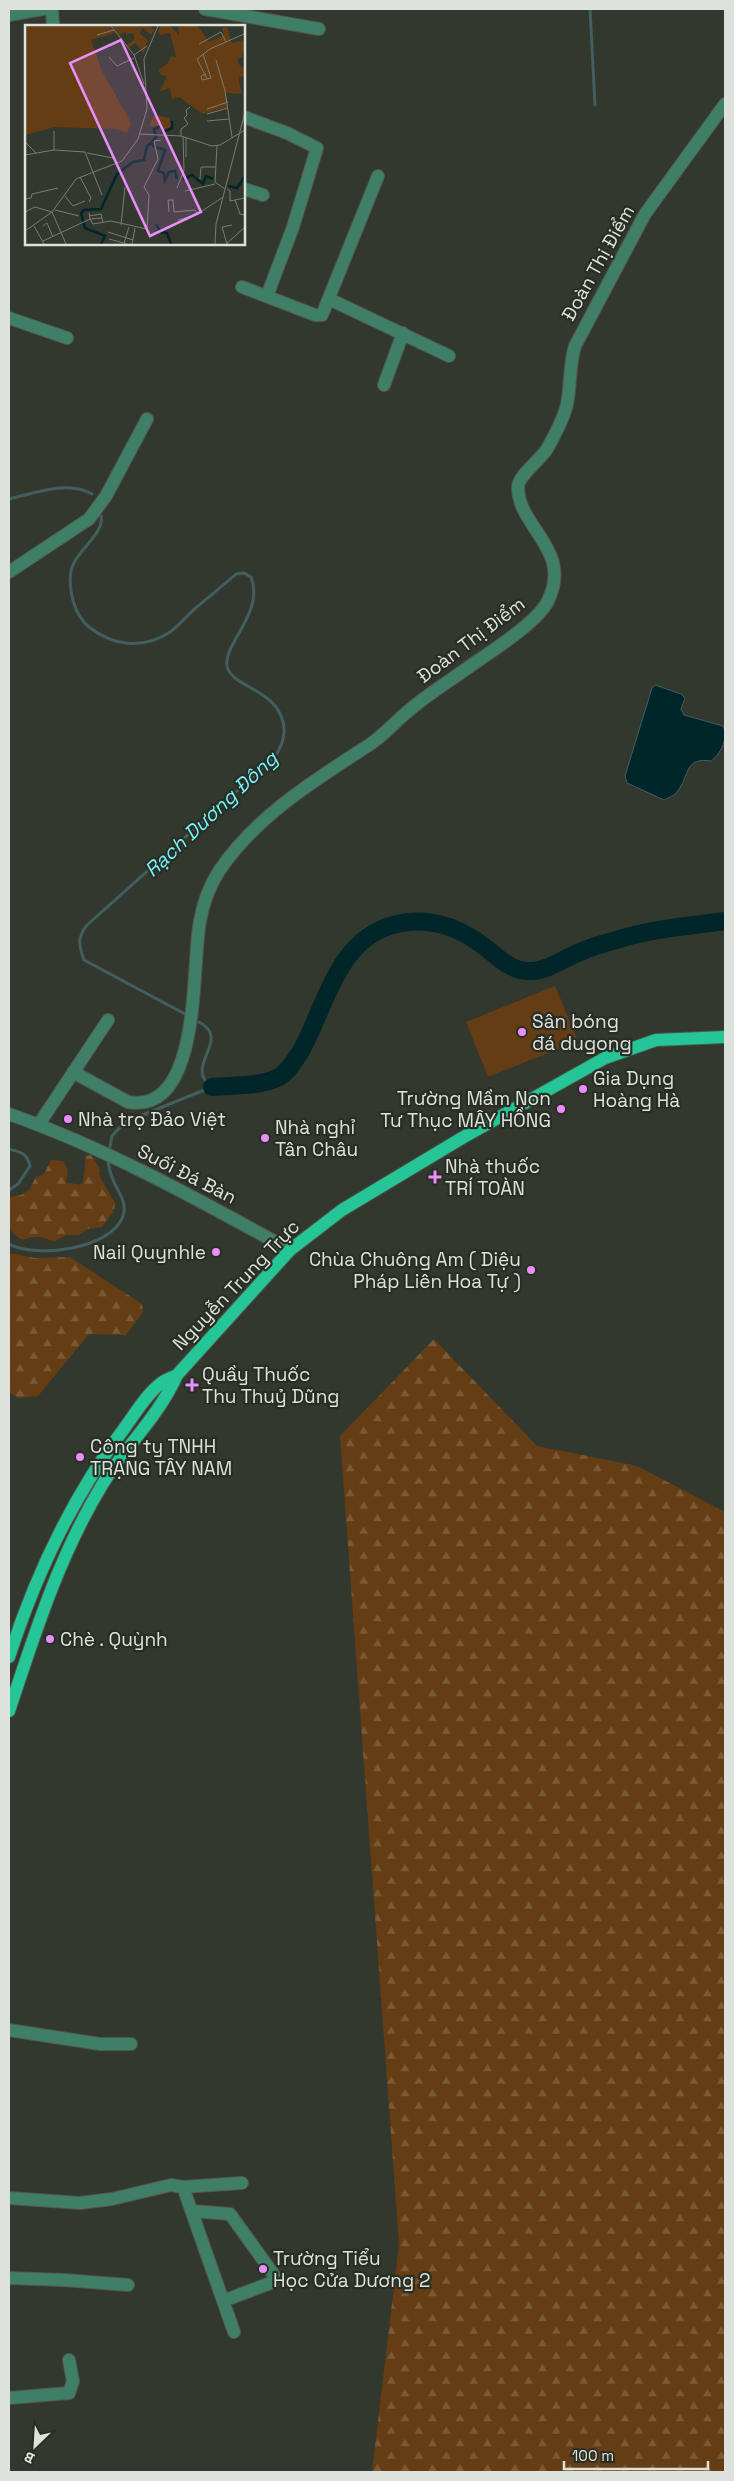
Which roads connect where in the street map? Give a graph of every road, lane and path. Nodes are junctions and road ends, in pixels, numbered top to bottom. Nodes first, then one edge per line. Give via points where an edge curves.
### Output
1 (44, 9) edge
2 (52, 9) edge
3 (206, 9) edge
4 (9, 15) edge
5 (53, 25) edge
6 (319, 29) dead end
7 (725, 104) edge
8 (245, 117) edge
9 (378, 176) dead end
10 (245, 189) edge
11 (263, 195) dead end
12 (242, 288) dead end
13 (267, 296) junction
14 (329, 299) junction
15 (9, 318) edge
16 (403, 333) junction
17 (67, 338) dead end
18 (449, 356) dead end
19 (384, 385) dead end
20 (147, 419) dead end
21 (9, 572) edge
22 (108, 1020) dead end
23 (725, 1036) edge
24 (73, 1072) junction
25 (9, 1114) edge
26 (39, 1124) junction
27 (290, 1250) junction
28 (177, 1375) junction
29 (9, 1657) edge
30 (9, 1711) edge
31 (9, 2030) edge
32 (131, 2044) dead end
33 (242, 2183) dead end
34 (183, 2187) junction
35 (9, 2198) edge
36 (192, 2211) junction
37 (9, 2278) edge
38 (128, 2285) dead end
39 (223, 2300) junction
40 (234, 2332) dead end
41 (69, 2360) dead end
42 (9, 2398) edge

1 - 4 street
2 - 5 street
3 - 6 street
7 - 24 street, Đoàn Thị Điểm via 645,214 575,346 566,408 547,448 519,481 522,504 548,551 554,569 546,604 533,619 406,712 384,734 292,797 243,842 220,870 207,898 198,938 190,1028 180,1064 162,1093 151,1101 128,1102
8 - 13 street via 318,148
9 - 14 street
10 - 11 street
12 - 13 street
13 - 14 street via 318,316 322,315
14 - 16 street
15 - 17 street
16 - 18 street
16 - 19 street
20 - 21 street via 106,496 89,519
22 - 24 street
23 - 27 main road, Nguyễn Trung Trực via 656,1040 606,1058 462,1138 342,1210
24 - 26 street
25 - 26 street, Suối Đá Bàn
26 - 27 street, Suối Đá Bàn via 149,1173
27 - 28 main road, Nguyễn Trung Trực
28 - 29 main road, Nguyễn Trung Trực via 160,1384 144,1403 102,1460 72,1509 25,1606
28 - 30 main road, Nguyễn Trung Trực via 168,1396 102,1484 76,1531 43,1607
31 - 32 street via 100,2044
33 - 34 street
34 - 35 street via 171,2185 80,2203
34 - 36 street
36 - 39 street
36 - 39 street via 230,2214 274,2275 273,2282
37 - 38 street
39 - 40 street
41 - 42 street via 73,2381 69,2393

